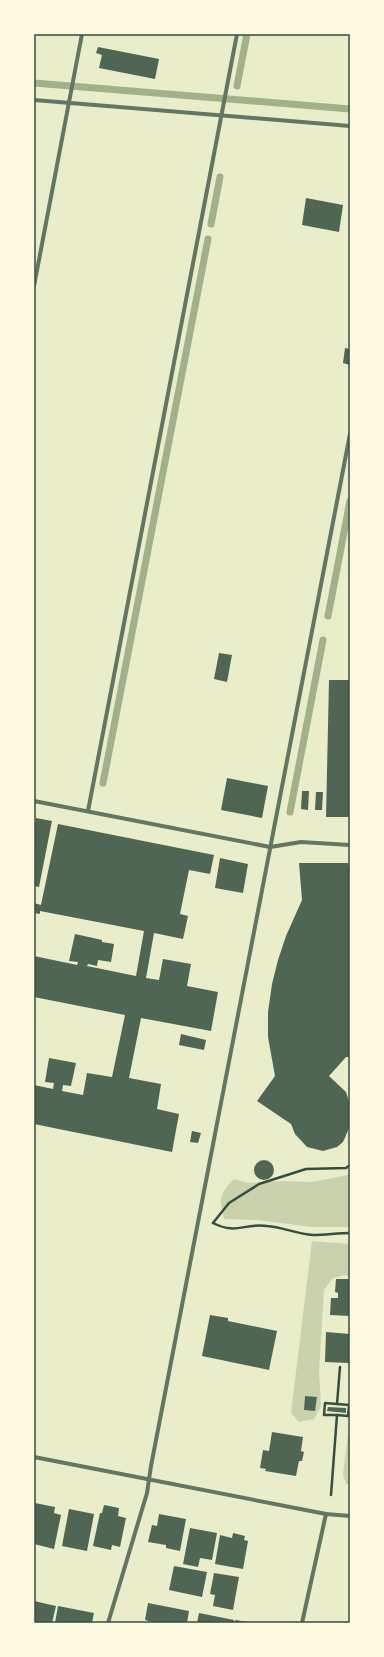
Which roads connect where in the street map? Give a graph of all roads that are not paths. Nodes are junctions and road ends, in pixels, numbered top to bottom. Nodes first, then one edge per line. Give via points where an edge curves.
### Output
1 (82, 34) edge
2 (237, 34) edge
3 (34, 100) edge
4 (69, 103) junction
5 (222, 116) junction
6 (350, 126) edge
7 (34, 286) edge
8 (350, 434) edge
9 (34, 802) edge
10 (88, 811) junction
11 (350, 845) edge
12 (270, 847) junction
13 (34, 1457) edge
14 (149, 1480) junction
15 (326, 1514) junction
16 (350, 1516) edge
17 (108, 1623) edge
18 (302, 1623) edge

1 - 4 street
2 - 5 street
3 - 4 street
4 - 5 street
4 - 7 street
5 - 6 street
5 - 10 street
8 - 12 street
9 - 10 street
10 - 12 street
11 - 12 street via 302,842
12 - 14 street
13 - 14 street
14 - 15 street
14 - 17 street
15 - 16 street
15 - 18 street

